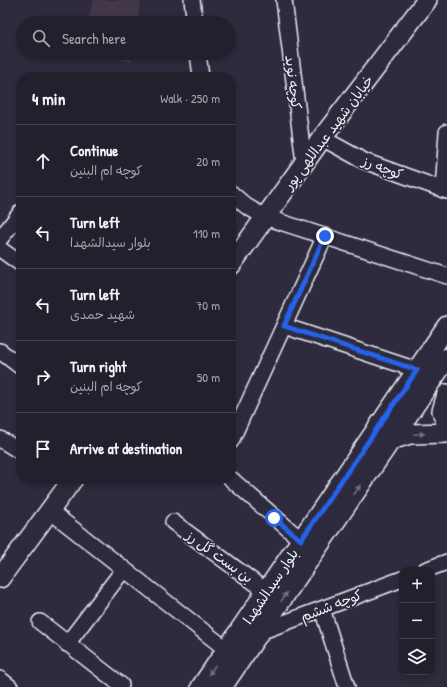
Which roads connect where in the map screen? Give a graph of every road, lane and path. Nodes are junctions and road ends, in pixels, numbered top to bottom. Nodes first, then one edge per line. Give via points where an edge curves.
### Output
1 (192, 0) edge
2 (284, 0) edge
3 (427, 0) edge
4 (194, 16) edge
5 (199, 60) edge
6 (200, 72) edge
7 (447, 132) edge
8 (322, 138) junction
9 (304, 163) junction
10 (445, 190) edge
11 (236, 197) edge
12 (265, 217) junction
13 (16, 218) edge
14 (325, 236) junction
15 (0, 239) edge
16 (0, 249) edge
17 (236, 258) edge
18 (16, 260) edge
19 (447, 276) edge
20 (284, 326) junction
21 (447, 326) edge
22 (0, 351) edge
23 (16, 363) edge
24 (446, 364) edge
25 (417, 370) junction
26 (412, 394) junction
27 (447, 394) edge
28 (447, 426) edge
29 (236, 431) edge
30 (447, 433) edge
31 (0, 439) edge
32 (391, 440) junction
33 (16, 449) edge
34 (236, 483) edge
35 (67, 484) edge
36 (50, 511) junction
37 (173, 522) dead end
38 (301, 540) junction
39 (447, 562) edge
40 (433, 567) edge
41 (124, 569) junction
42 (2, 572) edge
43 (399, 580) edge
44 (266, 591) junction
45 (322, 609) junction
46 (40, 622) dead end
47 (260, 632) junction
48 (67, 644) junction
49 (226, 649) junction
50 (0, 679) edge
51 (121, 686) edge
52 (10, 687) edge
53 (201, 687) edge
54 (222, 687) edge
55 (347, 687) edge

1 - 4 street
2 - 9 street, کوچه نوید
3 - 8 street, خیابان شهید عبداللهی پور
5 - 6 street
7 - 10 street
8 - 9 street, خیابان شهید عبداللهی پور
8 - 10 street, کوچه رز via 364,161
9 - 12 street, خیابان شهید عبداللهی پور
11 - 12 street
12 - 14 street
12 - 17 street, خیابان شهید عبداللهی پور
13 - 15 street
14 - 19 street
14 - 20 street
16 - 18 street
20 - 25 street
20 - 29 street
21 - 25 street, بلوار سیدالشهدا
22 - 23 street
24 - 26 street, بلوار سیدالشهدا
25 - 26 street, بلوار سیدالشهدا
26 - 32 street, بلوار سیدالشهدا
26 - 38 street, بلوار سیدالشهدا
27 - 28 street via 442,411
32 -> 30 street via 410,434
31 - 33 street
47 -> 32 street, بلوار سیدالشهدا
34 - 38 street
35 - 36 street
36 - 41 street
36 - 42 street
37 - 44 street, بن بست گل رز
38 - 44 street, بلوار سیدالشهدا
39 - 40 street
41 - 48 street
41 - 49 street
43 - 45 street, کوچه ششم
44 - 49 street, بلوار سیدالشهدا
45 - 47 street, کوچه ششم
45 - 55 street
46 - 48 street
47 - 54 street, بلوار سیدالشهدا
48 - 51 street
49 -> 53 street, بلوار سیدالشهدا
50 - 52 street

